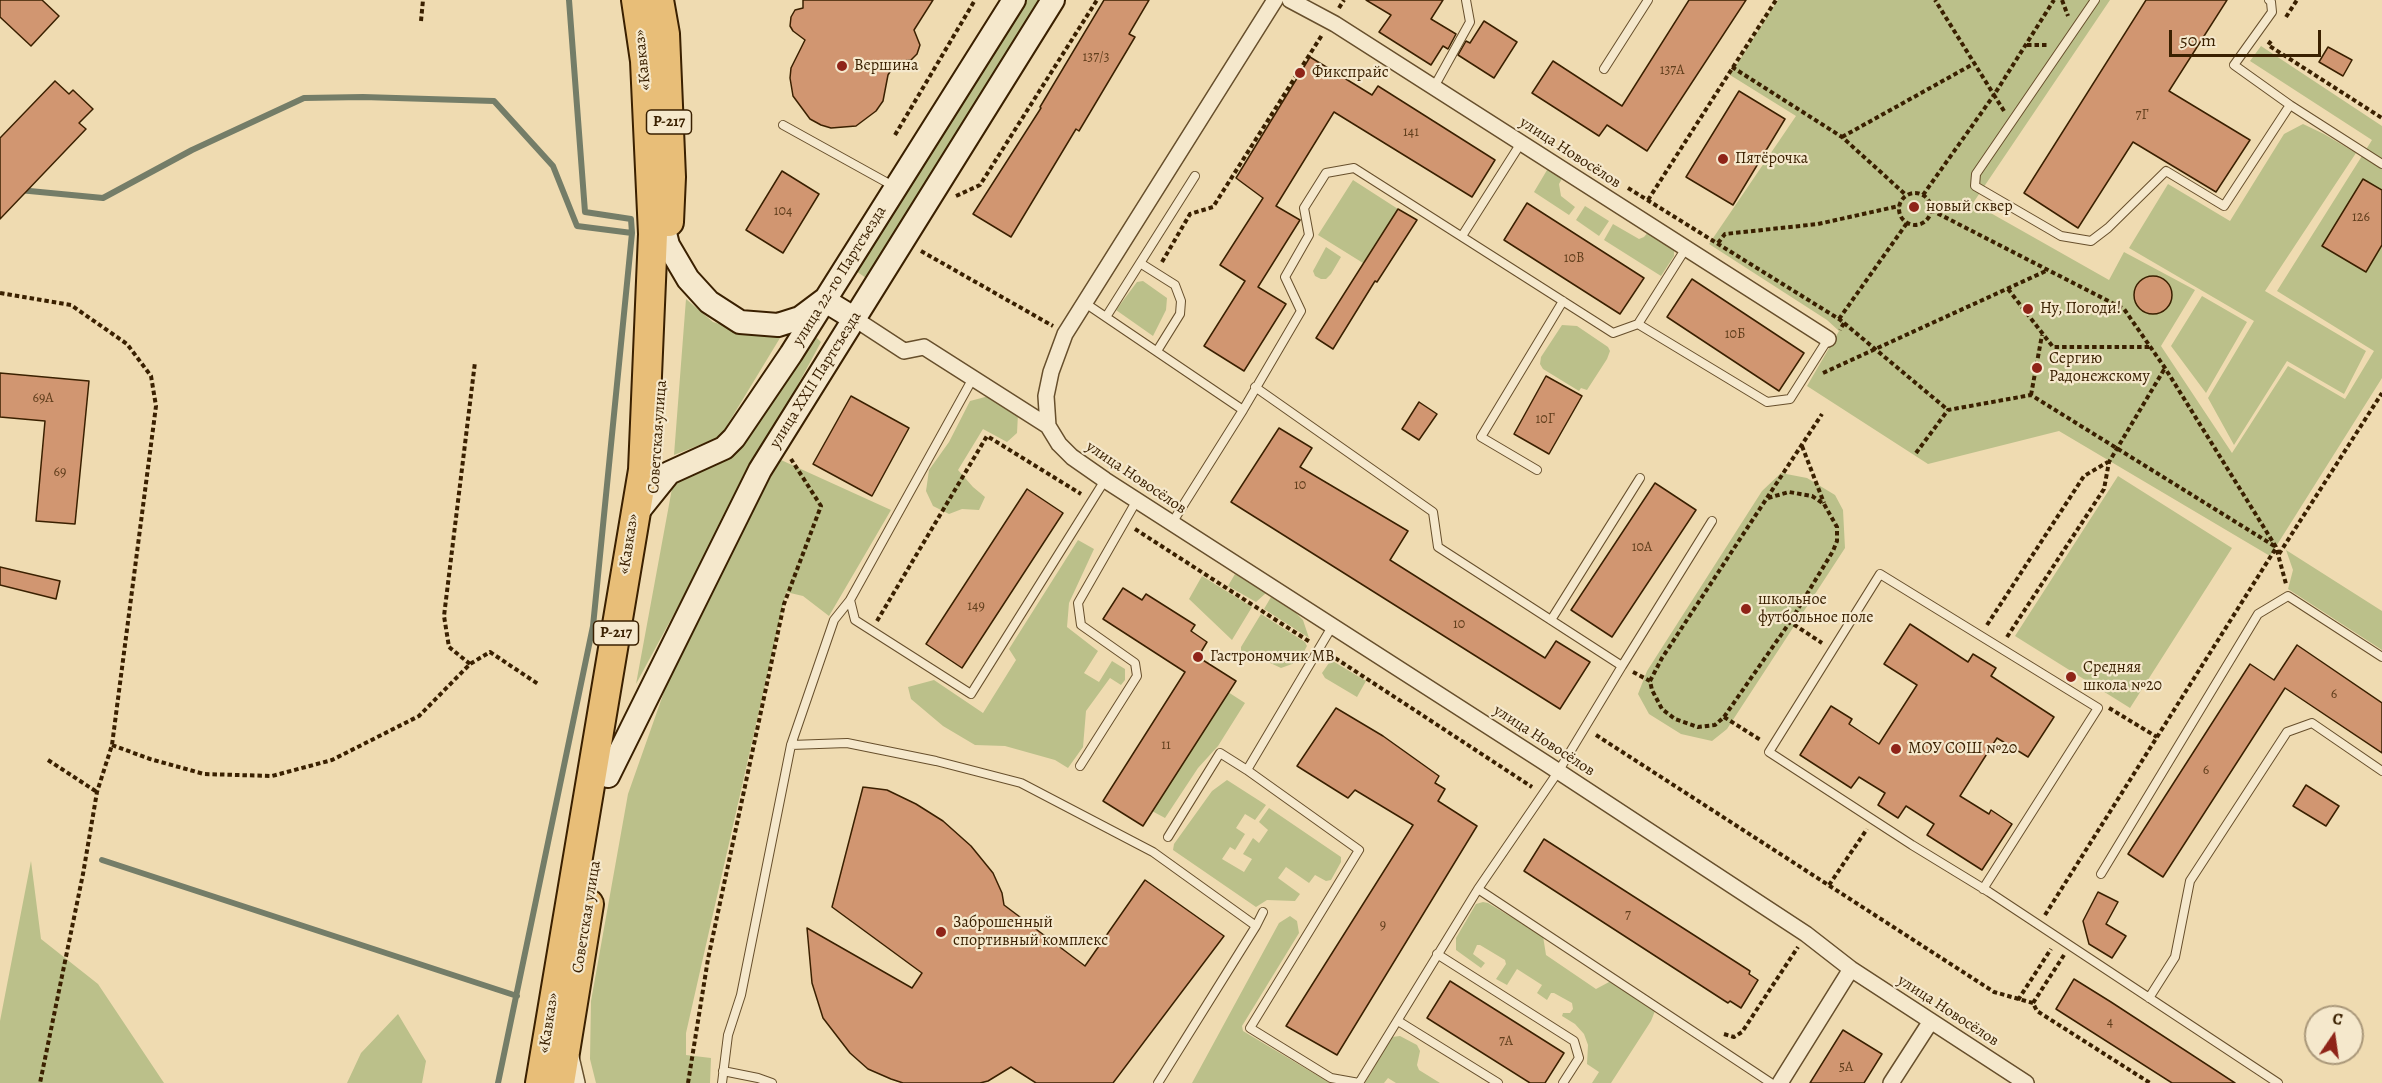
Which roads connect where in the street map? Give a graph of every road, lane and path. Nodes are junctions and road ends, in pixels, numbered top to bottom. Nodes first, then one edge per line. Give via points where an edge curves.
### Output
1 (423, 0) edge
2 (636, 0) edge
3 (659, 0) edge
4 (975, 0) edge
5 (1014, 0) edge
6 (1053, 0) edge
7 (1096, 0) edge
8 (1275, 0) edge
9 (1290, 0) edge
10 (1466, 0) edge
11 (1648, 0) edge
12 (1776, 0) edge
13 (1935, 0) edge
14 (2054, 0) edge
15 (2095, 0) edge
16 (2269, 0) edge
17 (2297, 0) edge
18 (2285, 18) dead end
19 (420, 21) dead end
20 (1331, 22) junction
21 (2274, 36) dead end
22 (1975, 63) junction
23 (1732, 67) junction
24 (1604, 69) dead end
25 (1434, 87) junction
26 (1994, 95) junction
27 (2290, 105) junction
28 (2382, 118) edge
29 (2012, 122) junction
30 (783, 125) dead end
31 (895, 135) dead end
32 (1842, 137) junction
33 (1521, 142) junction
34 (2382, 164) edge
35 (1194, 177) dead end
36 (651, 180) junction
37 (980, 185) dead end
38 (896, 188) junction
39 (1906, 195) junction
40 (1923, 195) junction
41 (1648, 200) dead end
42 (1899, 206) junction
43 (1931, 210) junction
44 (1907, 223) junction
45 (1462, 236) junction
46 (1718, 243) dead end
47 (668, 245) junction
48 (1686, 248) junction
49 (914, 260) dead end
50 (1140, 263) junction
51 (2049, 270) junction
52 (1156, 273) junction
53 (2008, 289) junction
54 (0, 293) edge
55 (824, 300) junction
56 (1563, 301) junction
57 (1085, 303) junction
58 (1106, 317) junction
59 (855, 319) junction
60 (1839, 319) dead end
61 (1844, 323) dead end
62 (1638, 324) junction
63 (1065, 334) junction
64 (2042, 334) junction
65 (1828, 339) joint
66 (2151, 347) junction
67 (1875, 350) junction
68 (1157, 351) junction
69 (475, 362) dead end
70 (2165, 368) junction
71 (1816, 377) dead end
72 (973, 378) junction
73 (1255, 387) junction
74 (2382, 393) edge
75 (2031, 395) junction
76 (1243, 410) junction
77 (1948, 410) junction
78 (1822, 414) dead end
79 (1048, 426) junction
80 (1801, 445) junction
81 (2117, 448) junction
82 (796, 450) dead end
83 (1916, 453) dead end
84 (2109, 462) junction
85 (1537, 470) dead end
86 (1640, 478) dead end
87 (1105, 480) junction
88 (657, 486) junction
89 (1766, 498) junction
90 (1137, 500) junction
91 (1092, 501) junction
92 (1824, 504) junction
93 (633, 518) junction
94 (1712, 521) dead end
95 (1126, 523) junction
96 (1172, 523) junction
97 (2276, 547) junction
98 (2278, 555) dead end
99 (850, 600) junction
100 (1551, 620) junction
101 (1790, 622) junction
102 (1333, 625) junction
103 (871, 630) junction
104 (1980, 635) junction
105 (2004, 642) dead end
106 (1319, 648) junction
107 (1833, 650) junction
108 (2382, 657) edge
109 (470, 664) junction
110 (1622, 666) junction
111 (1650, 681) junction
112 (538, 684) dead end
113 (1724, 717) junction
114 (1592, 732) dead end
115 (112, 745) junction
116 (791, 745) junction
117 (1772, 748) junction
118 (48, 760) dead end
119 (1080, 766) dead end
120 (1247, 770) junction
121 (2382, 771) edge
122 (1558, 772) junction
123 (608, 777) junction
124 (97, 792) junction
125 (1526, 797) dead end
126 (1873, 820) junction
127 (1168, 837) dead end
128 (2101, 874) dead end
129 (1829, 885) junction
130 (1478, 889) junction
131 (1983, 889) junction
132 (1263, 912) dead end
133 (1256, 926) junction
134 (2039, 926) junction
135 (1806, 934) junction
136 (2058, 938) junction
137 (2070, 946) junction
138 (1437, 954) junction
139 (1851, 969) junction
140 (2149, 998) junction
141 (2018, 1000) junction
142 (2033, 1003) junction
143 (1398, 1021) junction
144 (1931, 1021) junction
145 (1714, 1028) dead end
146 (568, 1042) junction
147 (723, 1071) junction
148 (40, 1083) edge
149 (540, 1083) edge
150 (561, 1083) edge
151 (577, 1083) edge
152 (688, 1083) edge
153 (722, 1083) edge
154 (772, 1083) edge
155 (1158, 1083) edge
156 (1359, 1083) edge
157 (1498, 1083) edge
158 (1563, 1083) edge
159 (1771, 1083) edge
160 (1780, 1083) edge
161 (1891, 1083) edge
162 (2025, 1083) edge
163 (2151, 1083) edge
164 (2278, 1083) edge

1 - 19 path
2 - 36 highway, «Кавказ» / Р-217 via 645,62
3 - 47 highway, Советская улица / Р-217 via 665,34 671,177
4 - 31 path
5 - 38 main road, улица 22-го Партсъезда
6 - 59 main road, улица XXII Партсъезда
7 - 37 path
8 - 57 street
9 - 20 street, улица Новосёлов via 1313,6
10 - 25 lane via 1470,22
11 - 24 lane
12 - 23 path
13 - 22 path
14 - 26 path
15 - 29 lane
16 - 27 lane via 2272,12 2234,65
17 - 18 path
20 - 25 street, улица Новосёлов
20 - 52 path via 1213,207 1190,214
21 - 28 path via 2268,45
22 - 26 path
22 - 32 path
23 - 32 path
23 - 41 path
25 - 33 street, улица Новосёлов
26 - 29 path
26 - 40 path
27 - 29 lane via 2224,206 2166,171 2091,241 2061,236 1975,186 1976,174
27 - 34 lane
30 - 38 lane
32 - 39 path
33 - 45 lane
33 - 48 street, улица Новосёлов
35 - 50 lane
36 - 47 main road
36 - 93 highway, «Кавказ» / Р-217 via 653,234 642,470
38 - 55 main road, улица 22-го Партсъезда
39 - 40 path
39 - 42 path
40 - 43 path
42 - 44 path via 1900,216
42 - 46 path via 1818,224 1725,234
43 - 44 path via 1923,223
43 - 51 path
44 - 60 path
45 - 56 lane
45 - 73 lane via 1354,168 1326,173 1304,208 1309,236 1285,277 1301,311
47 - 55 main road via 688,279 709,302 740,322 778,325 800,318
47 - 88 highway, Советская улица / Р-217
48 - 62 lane
48 - 65 street, улица Новосёлов
49 - 63 path via 921,250
50 - 52 lane
50 - 58 lane
51 - 53 path
51 - 66 path via 2124,309
52 - 68 lane via 1175,285 1181,301 1180,314
53 - 64 path
53 - 67 path
54 - 115 path via 71,305 127,344 151,376 156,406
55 - 59 main road
55 - 88 main road, улица 22-го Партсъезда via 724,448 682,465
56 - 62 lane via 1613,333
56 - 85 lane via 1481,436
57 - 58 lane
57 - 63 street
58 - 68 lane
59 - 72 street via 904,351 924,347
59 - 123 main road, улица XXII Партсъезда via 760,470
61 - 67 path
62 - 65 lane via 1767,402 1790,399
63 - 79 street via 1046,396
64 - 66 path via 2053,347
64 - 75 path
66 - 70 path
67 - 71 path
67 - 77 path
68 - 76 lane
69 - 109 path via 444,616 448,647
70 - 81 path
70 - 97 path
72 - 79 street
72 - 99 lane
73 - 76 lane
73 - 100 lane via 1433,512 1438,547
74 - 98 path
75 - 77 path
75 - 81 path
76 - 96 lane
77 - 83 path
78 - 80 path
79 - 87 street, улица Новосёлов via 1072,457
80 - 89 path
80 - 92 path
81 - 84 path
81 - 97 path
82 - 152 path via 790,460 821,506 784,604 708,959
84 - 104 path via 2084,476
84 - 105 path via 2104,489
86 - 100 lane
87 - 90 street, улица Новосёлов
87 - 91 lane
88 - 93 main road, улица 22-го Партсъезда
88 - 123 highway, Советская улица / Р-217
89 - 92 path via 1779,493 1801,493
89 - 111 path
90 - 95 lane
90 - 96 street, улица Новосёлов
91 - 103 lane via 971,694
91 - 103 path via 987,436
92 - 101 path via 1837,527 1837,541
93 - 149 highway, «Кавказ» / Р-217
94 - 110 lane
95 - 106 path
95 - 119 lane via 1078,603 1081,625 1135,663 1137,676
96 - 102 street, улица Новосёлов
97 - 134 path
99 - 103 lane via 855,620
99 - 116 lane via 834,620
100 - 110 lane
101 - 107 path
101 - 113 path
102 - 106 lane
102 - 122 street, улица Новосёлов
104 - 107 lane via 1880,574
104 - 131 lane via 2098,708
106 - 120 lane
106 - 125 path via 1532,787
107 - 117 lane
108 - 128 lane via 2288,596 2258,614
109 - 112 path via 490,652
109 - 115 path via 419,716 332,760 272,776 204,774
110 - 111 path
110 - 122 lane
111 - 113 path via 1662,709 1675,720 1698,727 1715,725
113 - 117 path
114 - 129 path
115 - 124 path
116 - 133 lane via 847,743 1021,783 1153,852
116 - 147 lane
117 - 126 lane via 1769,752
118 - 124 path
120 - 127 lane via 1220,753
120 - 156 lane via 1359,850 1250,1028 1331,1078
121 - 140 lane via 2312,723 2287,732 2190,881 2175,957
122 - 130 lane
122 - 135 street, улица Новосёлов
123 - 146 highway, Советская улица / Р-217
124 - 148 path
126 - 129 path
126 - 131 lane
129 - 141 path via 1994,992
130 - 138 lane
130 - 159 lane
131 - 134 lane
132 - 133 lane
133 - 155 lane
134 - 136 lane
135 - 139 street, улица Новосёлов
135 - 145 path via 1742,1032 1734,1037
136 - 137 lane
136 - 141 path
137 - 140 lane
137 - 142 path
138 - 143 lane
138 - 158 lane via 1574,1041 1579,1058
139 - 144 street, улица Новосёлов
139 - 160 street
140 - 164 lane
141 - 142 path
142 - 163 path via 2037,1011
143 - 156 lane
143 - 157 lane
144 - 161 street
144 - 162 street, улица Новосёлов
146 - 150 highway, Советская улица / Р-217
146 - 151 street
147 - 153 lane
147 - 154 lane

